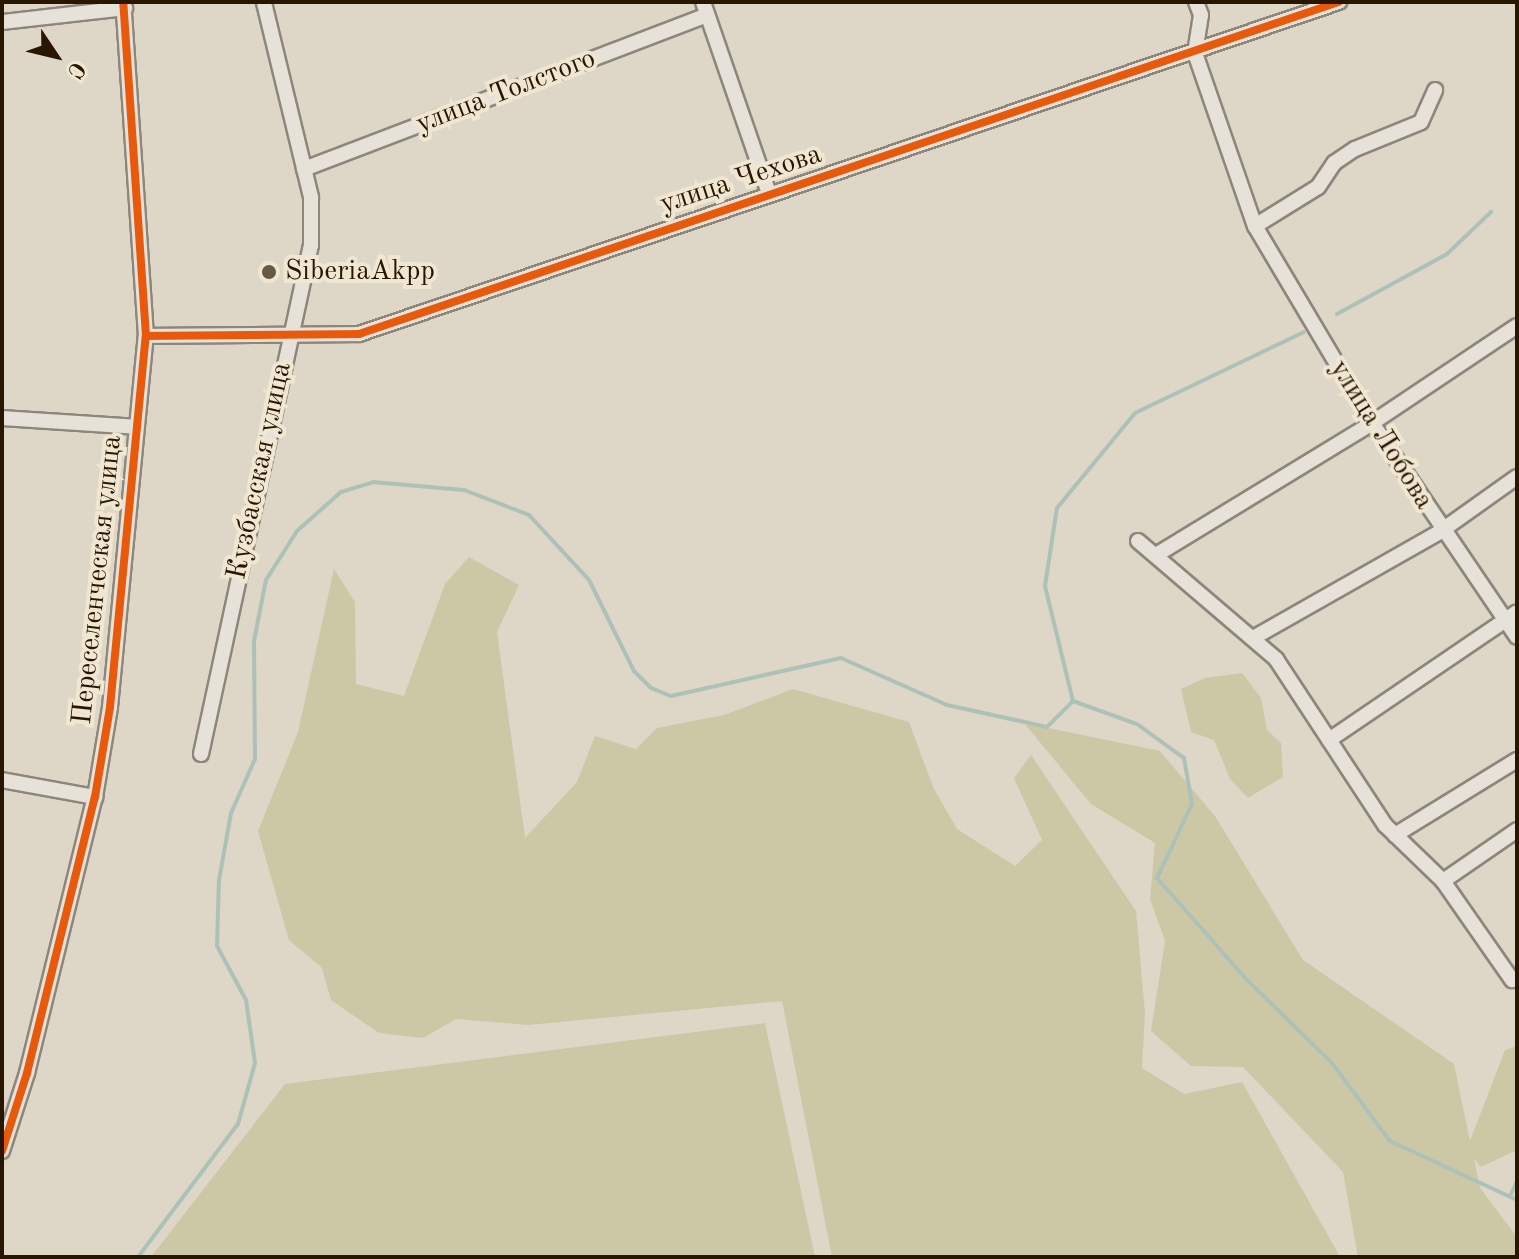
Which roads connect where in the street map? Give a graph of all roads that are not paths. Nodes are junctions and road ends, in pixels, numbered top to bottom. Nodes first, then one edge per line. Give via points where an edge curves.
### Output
1 (264, 2) edge
2 (1196, 2) edge
3 (1339, 2) edge
4 (124, 5) edge
5 (705, 8) edge
6 (2, 22) edge
7 (1195, 53) junction
8 (1435, 90) dead end
9 (304, 169) junction
10 (769, 194) junction
11 (1255, 226) junction
12 (1517, 326) edge
13 (146, 336) junction
14 (288, 336) junction
15 (2, 418) edge
16 (1372, 423) junction
17 (136, 427) junction
18 (1517, 477) edge
19 (1441, 531) junction
20 (1138, 541) dead end
21 (1156, 555) junction
22 (1511, 616) edge
23 (1517, 637) edge
24 (1253, 638) junction
25 (1329, 740) junction
26 (201, 754) dead end
27 (1517, 760) edge
28 (2, 780) edge
29 (95, 797) junction
30 (1517, 830) edge
31 (1395, 835) junction
32 (1443, 881) junction
33 (1512, 980) dead end
34 (2, 1151) edge

1 - 9 street, Кузбасская улица
2 - 7 street, улица Лобова via 1201,15
3 - 7 street, улица Чехова
4 - 6 street
4 - 13 street, Переселенческая улица
5 - 9 street, улица Толстого
5 - 10 street
7 - 10 street, улица Чехова
7 - 11 street, улица Лобова
8 - 11 street via 1421,122 1355,149 1334,163 1318,187
9 - 14 street, Кузбасская улица via 311,197 311,245
10 - 14 street, улица Чехова via 359,334
11 - 16 street, улица Лобова
12 - 16 street
13 - 14 street, улица Чехова
13 - 17 street, Переселенческая улица
14 - 26 street, Кузбасская улица
15 - 17 street
16 - 19 street, улица Лобова
16 - 21 street
17 - 29 street, Переселенческая улица via 110,707
18 - 19 street
19 - 22 street, улица Лобова
19 - 24 street
20 - 21 street
21 - 24 street
22 - 23 street, улица Лобова
22 - 25 street
24 - 25 street via 1276,659
25 - 31 street
27 - 31 street
28 - 29 street
29 - 34 street, Переселенческая улица via 27,1073
30 - 32 street
31 - 32 street
32 - 33 street

